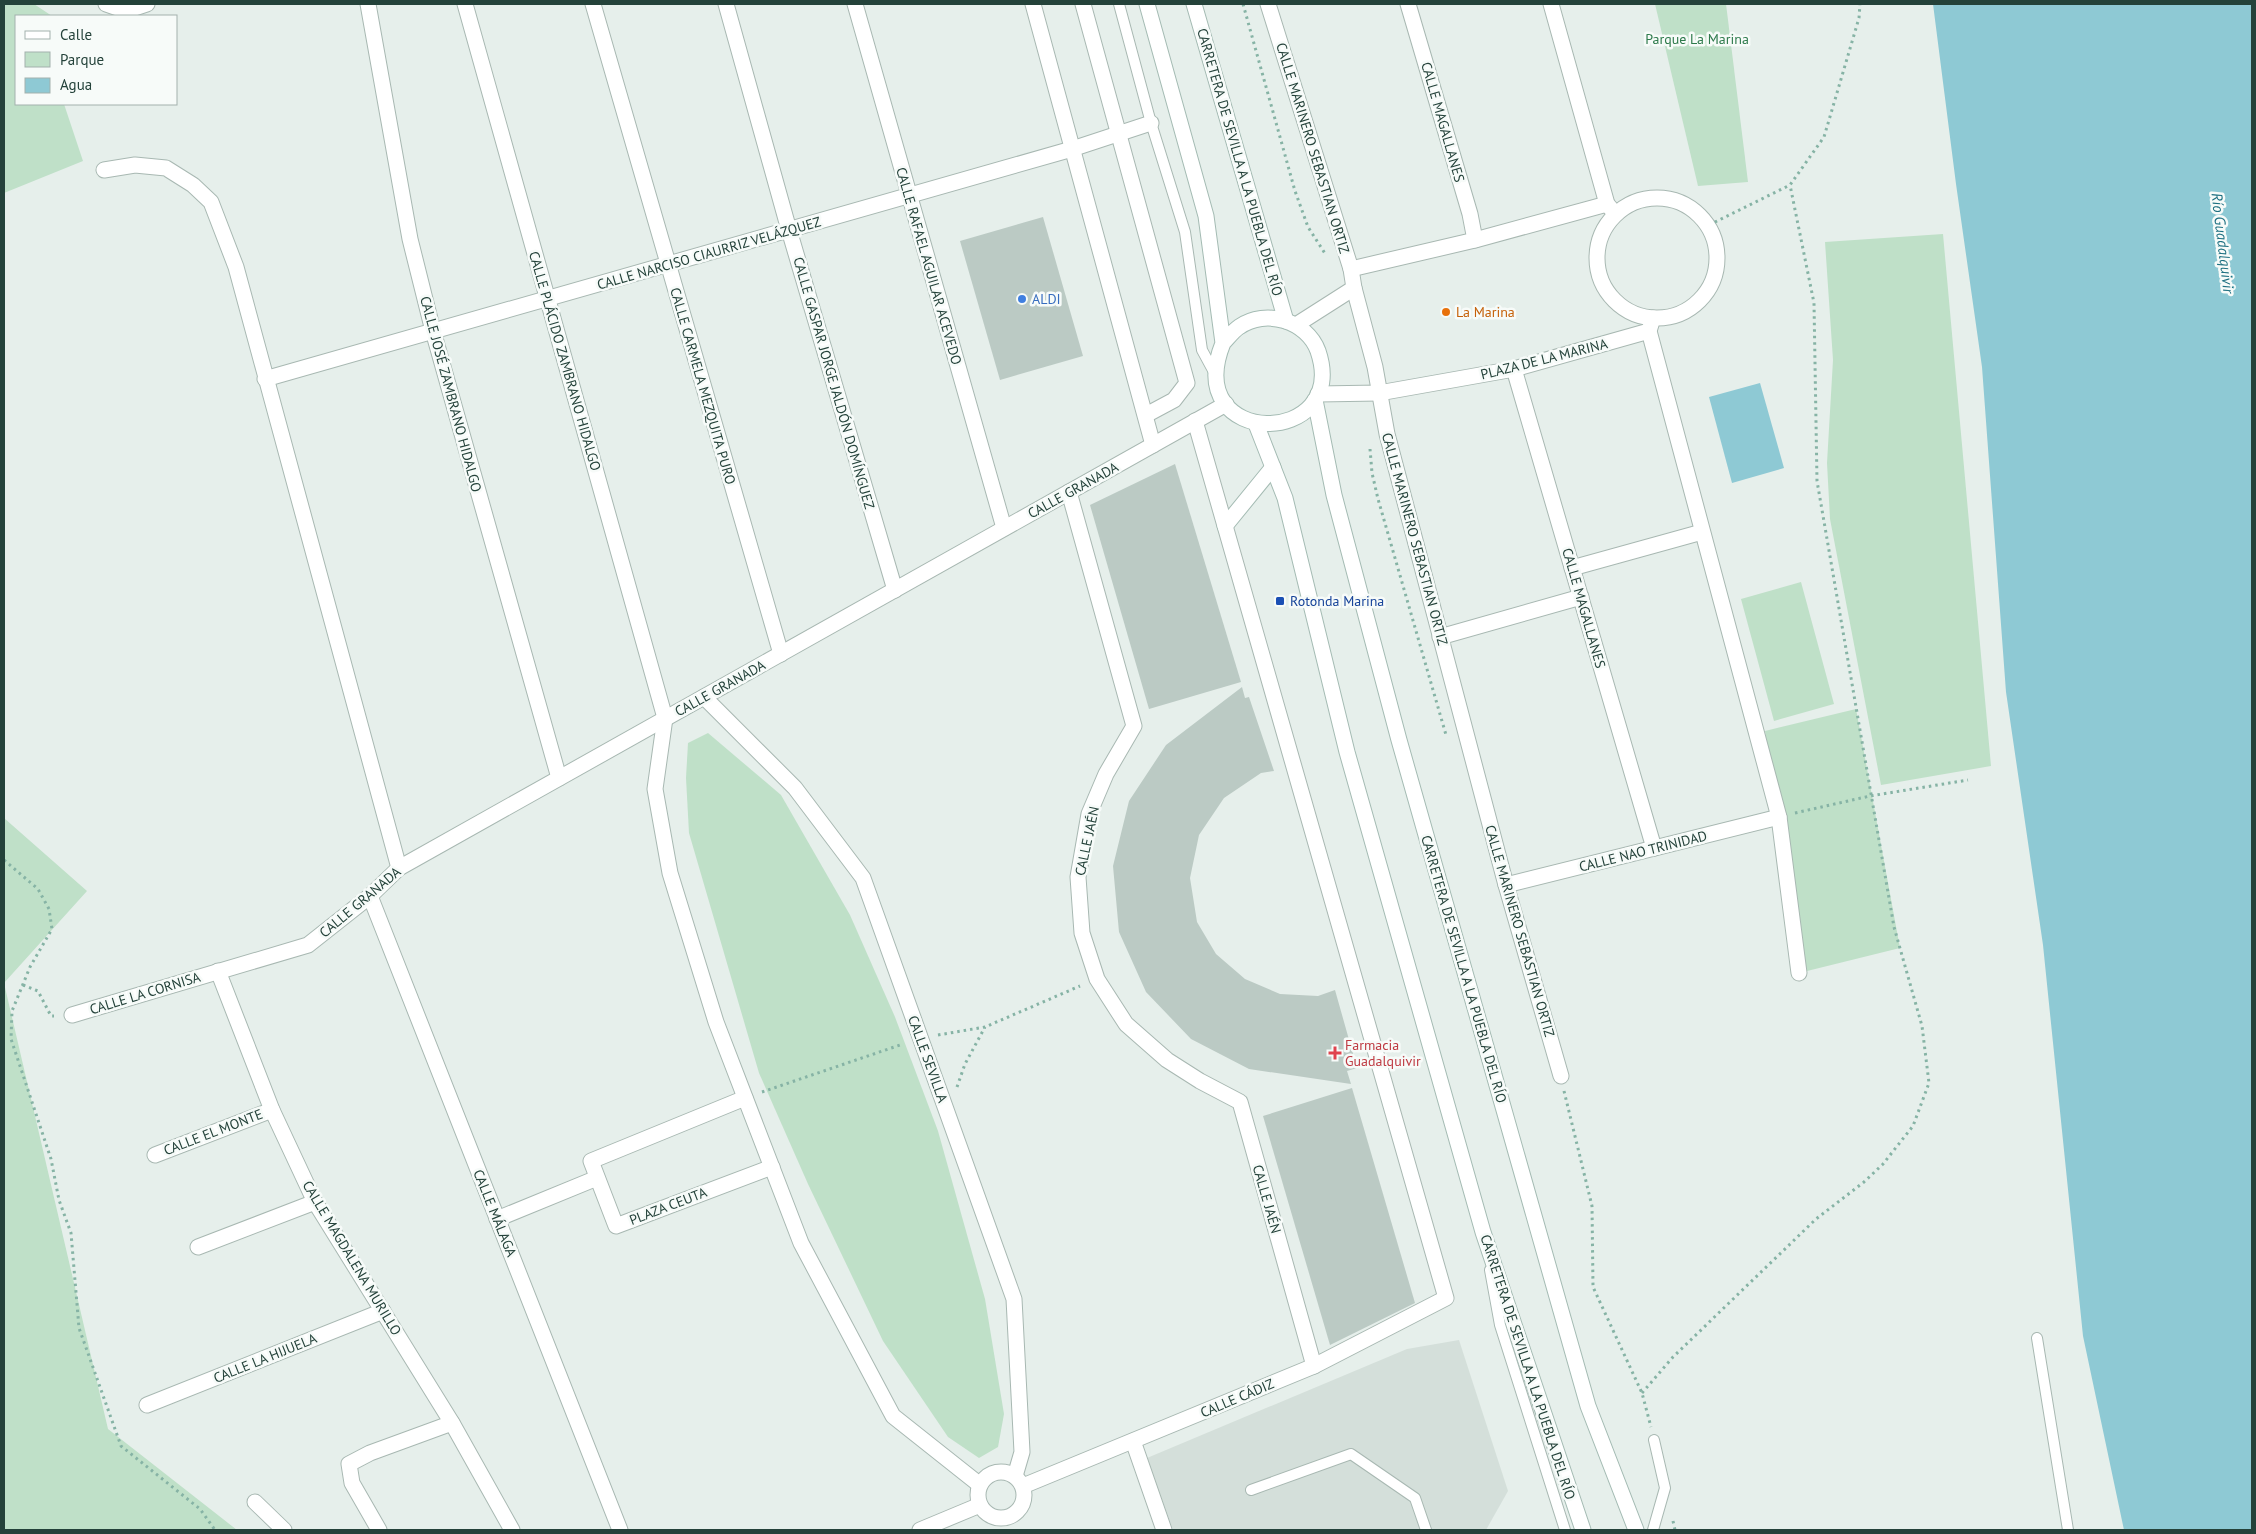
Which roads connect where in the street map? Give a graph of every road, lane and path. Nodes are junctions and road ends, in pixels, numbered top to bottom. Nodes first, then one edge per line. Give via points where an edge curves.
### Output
1 (106, 4) edge
2 (147, 4) edge
3 (368, 4) edge
4 (465, 4) edge
5 (593, 4) edge
6 (726, 4) edge
7 (855, 4) edge
8 (1034, 4) edge
9 (1083, 4) edge
10 (1119, 4) edge
11 (1147, 4) edge
12 (1194, 4) edge
13 (1268, 4) edge
14 (1408, 4) edge
15 (1551, 4) edge
16 (1860, 4) edge
17 (1151, 122) junction
18 (1118, 133) junction
19 (1072, 149) junction
20 (104, 170) dead end
21 (1790, 185) junction
22 (909, 196) junction
23 (1611, 209) junction
24 (1709, 225) junction
25 (789, 230) junction
26 (1475, 240) junction
27 (667, 264) junction
28 (1352, 269) junction
29 (1354, 288) junction
30 (547, 299) junction
31 (1291, 323) junction
32 (1651, 325) junction
33 (432, 331) junction
34 (1223, 343) junction
35 (1514, 369) junction
36 (1215, 374) junction
37 (266, 379) junction
38 (1379, 393) junction
39 (1316, 397) junction
40 (1226, 404) junction
41 (1146, 415) junction
42 (1195, 421) junction
43 (1256, 424) junction
44 (1153, 445) junction
45 (1273, 467) junction
46 (1069, 492) junction
47 (1225, 526) junction
48 (1004, 528) junction
49 (1702, 532) junction
50 (1572, 568) junction
51 (895, 590) junction
52 (1581, 597) junction
53 (1440, 637) junction
54 (781, 654) junction
55 (704, 697) junction
56 (665, 718) junction
57 (559, 778) junction
58 (1968, 780) dead end
59 (1870, 796) junction
60 (1779, 817) junction
61 (1654, 848) junction
62 (4, 860) edge
63 (399, 868) junction
64 (1506, 885) junction
65 (370, 896) junction
66 (218, 971) junction
67 (1799, 973) dead end
68 (23, 985) junction
69 (72, 1014) joint
70 (985, 1027) dead end
71 (1561, 1076) joint
72 (745, 1098) junction
73 (272, 1110) junction
74 (947, 1112) junction
75 (155, 1155) dead end
76 (772, 1167) junction
77 (598, 1178) junction
78 (315, 1202) junction
79 (497, 1219) junction
80 (1483, 1232) junction
81 (198, 1247) dead end
82 (383, 1311) junction
83 (2038, 1338) dead end
84 (1314, 1366) junction
85 (1642, 1393) junction
86 (147, 1405) dead end
87 (452, 1424) junction
88 (1654, 1440) joint
89 (1134, 1441) junction
90 (1019, 1481) junction
91 (980, 1485) junction
92 (1251, 1490) dead end
93 (255, 1502) dead end
94 (980, 1505) junction
95 (1012, 1524) edge
96 (216, 1530) edge
97 (284, 1530) edge
98 (379, 1530) edge
99 (512, 1530) edge
100 (620, 1530) edge
101 (920, 1530) edge
102 (1164, 1530) edge
103 (1426, 1530) edge
104 (1565, 1530) edge
105 (1583, 1530) edge
106 (1636, 1530) edge
107 (1653, 1530) edge
108 (2068, 1530) edge

1 - 2 street via 126,11
3 - 33 street, CALLE JOSÉ ZAMBRANO HIDALGO via 410,239
4 - 30 street, CALLE PLÁCIDO ZAMBRANO HIDALGO
5 - 27 street, CALLE CARMELA MEZQUITA PURO
6 - 25 street, CALLE GASPAR JORGE JALDÓN DOMÍNGUEZ
7 - 22 street, CALLE RAFAEL AGUILAR ACEVEDO
8 - 19 street
9 - 18 street
10 - 17 lane
11 - 34 street via 1206,216
12 - 31 street, CARRETERA DE SEVILLA A LA PUEBLA DEL RÍO
13 - 28 street, CALLE MARINERO SEBASTIAN ORTIZ
14 - 26 street, CALLE MAGALLANES
15 - 23 street
16 - 21 path via 1859,18 1824,137
17 - 18 street, CALLE NARCISO CIAURRIZ VELÁZQUEZ
17 - 36 lane via 1185,232 1202,350
18 - 19 street, CALLE NARCISO CIAURRIZ VELÁZQUEZ
18 - 41 street via 1187,383 1174,400
19 - 22 street, CALLE NARCISO CIAURRIZ VELÁZQUEZ
19 - 41 street
20 - 37 street via 135,165 166,168 193,185 211,202 236,267
21 - 24 path
21 - 59 path via 1814,303 1817,481
22 - 25 street, CALLE NARCISO CIAURRIZ VELÁZQUEZ
22 - 48 street, CALLE RAFAEL AGUILAR ACEVEDO
23 - 24 street via 1647,198 1665,198 1682,202 1697,211
23 - 26 street
23 - 32 street via 1597,248 1597,269 1604,287 1616,303
24 - 32 street via 1716,242 1718,261 1714,280 1690,309
25 - 27 street, CALLE NARCISO CIAURRIZ VELÁZQUEZ
25 - 51 street, CALLE GASPAR JORGE JALDÓN DOMÍNGUEZ
26 - 28 street
27 - 30 street, CALLE NARCISO CIAURRIZ VELÁZQUEZ
27 - 54 street, CALLE CARMELA MEZQUITA PURO
28 - 29 street, CALLE MARINERO SEBASTIAN ORTIZ
29 - 31 street
29 - 38 street, CALLE MARINERO SEBASTIAN ORTIZ
30 - 33 street, CALLE NARCISO CIAURRIZ VELÁZQUEZ
30 - 56 street, CALLE PLÁCIDO ZAMBRANO HIDALGO
31 - 34 street via 1275,318 1257,319 1239,326
31 - 39 street via 1314,342 1323,367 1322,383
32 - 35 street, PLAZA DE LA MARINA
32 - 49 street
33 - 37 street, CALLE NARCISO CIAURRIZ VELÁZQUEZ
33 - 57 street, CALLE JOSÉ ZAMBRANO HIDALGO
34 - 36 street via 1216,360
35 - 38 street, PLAZA DE LA MARINA
35 - 50 street, CALLE MAGALLANES
36 - 40 street
37 - 63 street
38 - 39 street, PLAZA DE LA MARINA
38 - 53 street, CALLE MARINERO SEBASTIAN ORTIZ
39 - 43 street via 1301,415 1291,421 1275,425
39 - 106 street, CARRETERA DE SEVILLA A LA PUEBLA DEL RÍO via 1334,495 1399,740 1585,1396
40 - 42 street, CALLE GRANADA
40 - 43 street via 1240,417
41 - 44 street
42 - 44 street, CALLE GRANADA
42 - 47 street
43 - 45 street, CARRETERA DE SEVILLA A LA PUEBLA DEL RÍO
44 - 46 street, CALLE GRANADA
45 - 47 street
45 - 80 street, CARRETERA DE SEVILLA A LA PUEBLA DEL RÍO via 1285,498 1347,752
46 - 48 street, CALLE GRANADA
46 - 84 street, CALLE JAÉN via 1134,726 1106,774 1089,814 1078,877 1082,933 1097,979 1126,1024 1167,1060 1240,1102
47 - 84 street, CALLE CÁDIZ via 1446,1298
48 - 51 street, CALLE GRANADA
49 - 50 street
49 - 60 street
50 - 52 street, CALLE MAGALLANES
51 - 54 street, CALLE GRANADA
52 - 53 street
52 - 61 street, CALLE MAGALLANES
53 - 64 street, CALLE MARINERO SEBASTIAN ORTIZ
54 - 55 street, CALLE GRANADA
55 - 56 street, CALLE GRANADA
55 - 74 street, CALLE SEVILLA via 795,788 863,878
56 - 57 street, CALLE GRANADA
56 - 72 street via 655,789 670,872 716,1022
57 - 63 street, CALLE GRANADA
58 - 59 path
59 - 60 path
59 - 85 path via 1894,927 1922,1026 1929,1083 1913,1126 1883,1164 1810,1226 1673,1356
60 - 61 street, CALLE NAO TRINIDAD
60 - 67 street
61 - 64 street, CALLE NAO TRINIDAD
62 - 68 path via 38,889 49,909 52,929
63 - 65 street, CALLE GRANADA
64 - 71 street, CALLE MARINERO SEBASTIAN ORTIZ
65 - 66 street, CALLE GRANADA via 308,945
65 - 79 street, CALLE MÁLAGA
66 - 69 street, CALLE LA CORNISA
66 - 73 street, CALLE MAGDALENA MURILLO
68 - 69 path via 38,991 51,1016
68 - 96 path via 12,1011 11,1039 71,1233 79,1328 122,1446 200,1509
70 - 74 path via 965,1064
71 - 85 path via 1592,1206 1593,1286
72 - 76 street
72 - 77 street, PLAZA CEUTA via 591,1161
73 - 75 street, CALLE EL MONTE
73 - 78 street, CALLE MAGDALENA MURILLO
74 - 90 street, CALLE SEVILLA via 1014,1299 1022,1452
76 - 77 street, PLAZA CEUTA via 616,1226
76 - 91 street via 801,1243 893,1416
77 - 79 street
78 - 81 street
78 - 82 street, CALLE MAGDALENA MURILLO
79 - 100 street, CALLE MÁLAGA
80 - 104 lane via 1500,1325
80 - 105 street, CARRETERA DE SEVILLA A LA PUEBLA DEL RÍO
82 - 86 street, CALLE LA HIJUELA
82 - 87 street, CALLE MAGDALENA MURILLO
83 - 108 lane
84 - 89 street, CALLE CÁDIZ
85 - 88 path
87 - 98 street via 370,1453 349,1464 352,1483
87 - 99 street, CALLE MAGDALENA MURILLO
88 - 107 lane via 1665,1488
89 - 90 street, CALLE CÁDIZ
89 - 102 street
90 - 91 street via 1003,1472 989,1475
90 - 95 street via 1024,1498
91 - 94 street
92 - 103 lane via 1351,1454 1414,1498
93 - 97 street
94 - 95 street via 987,1514
94 - 101 street

